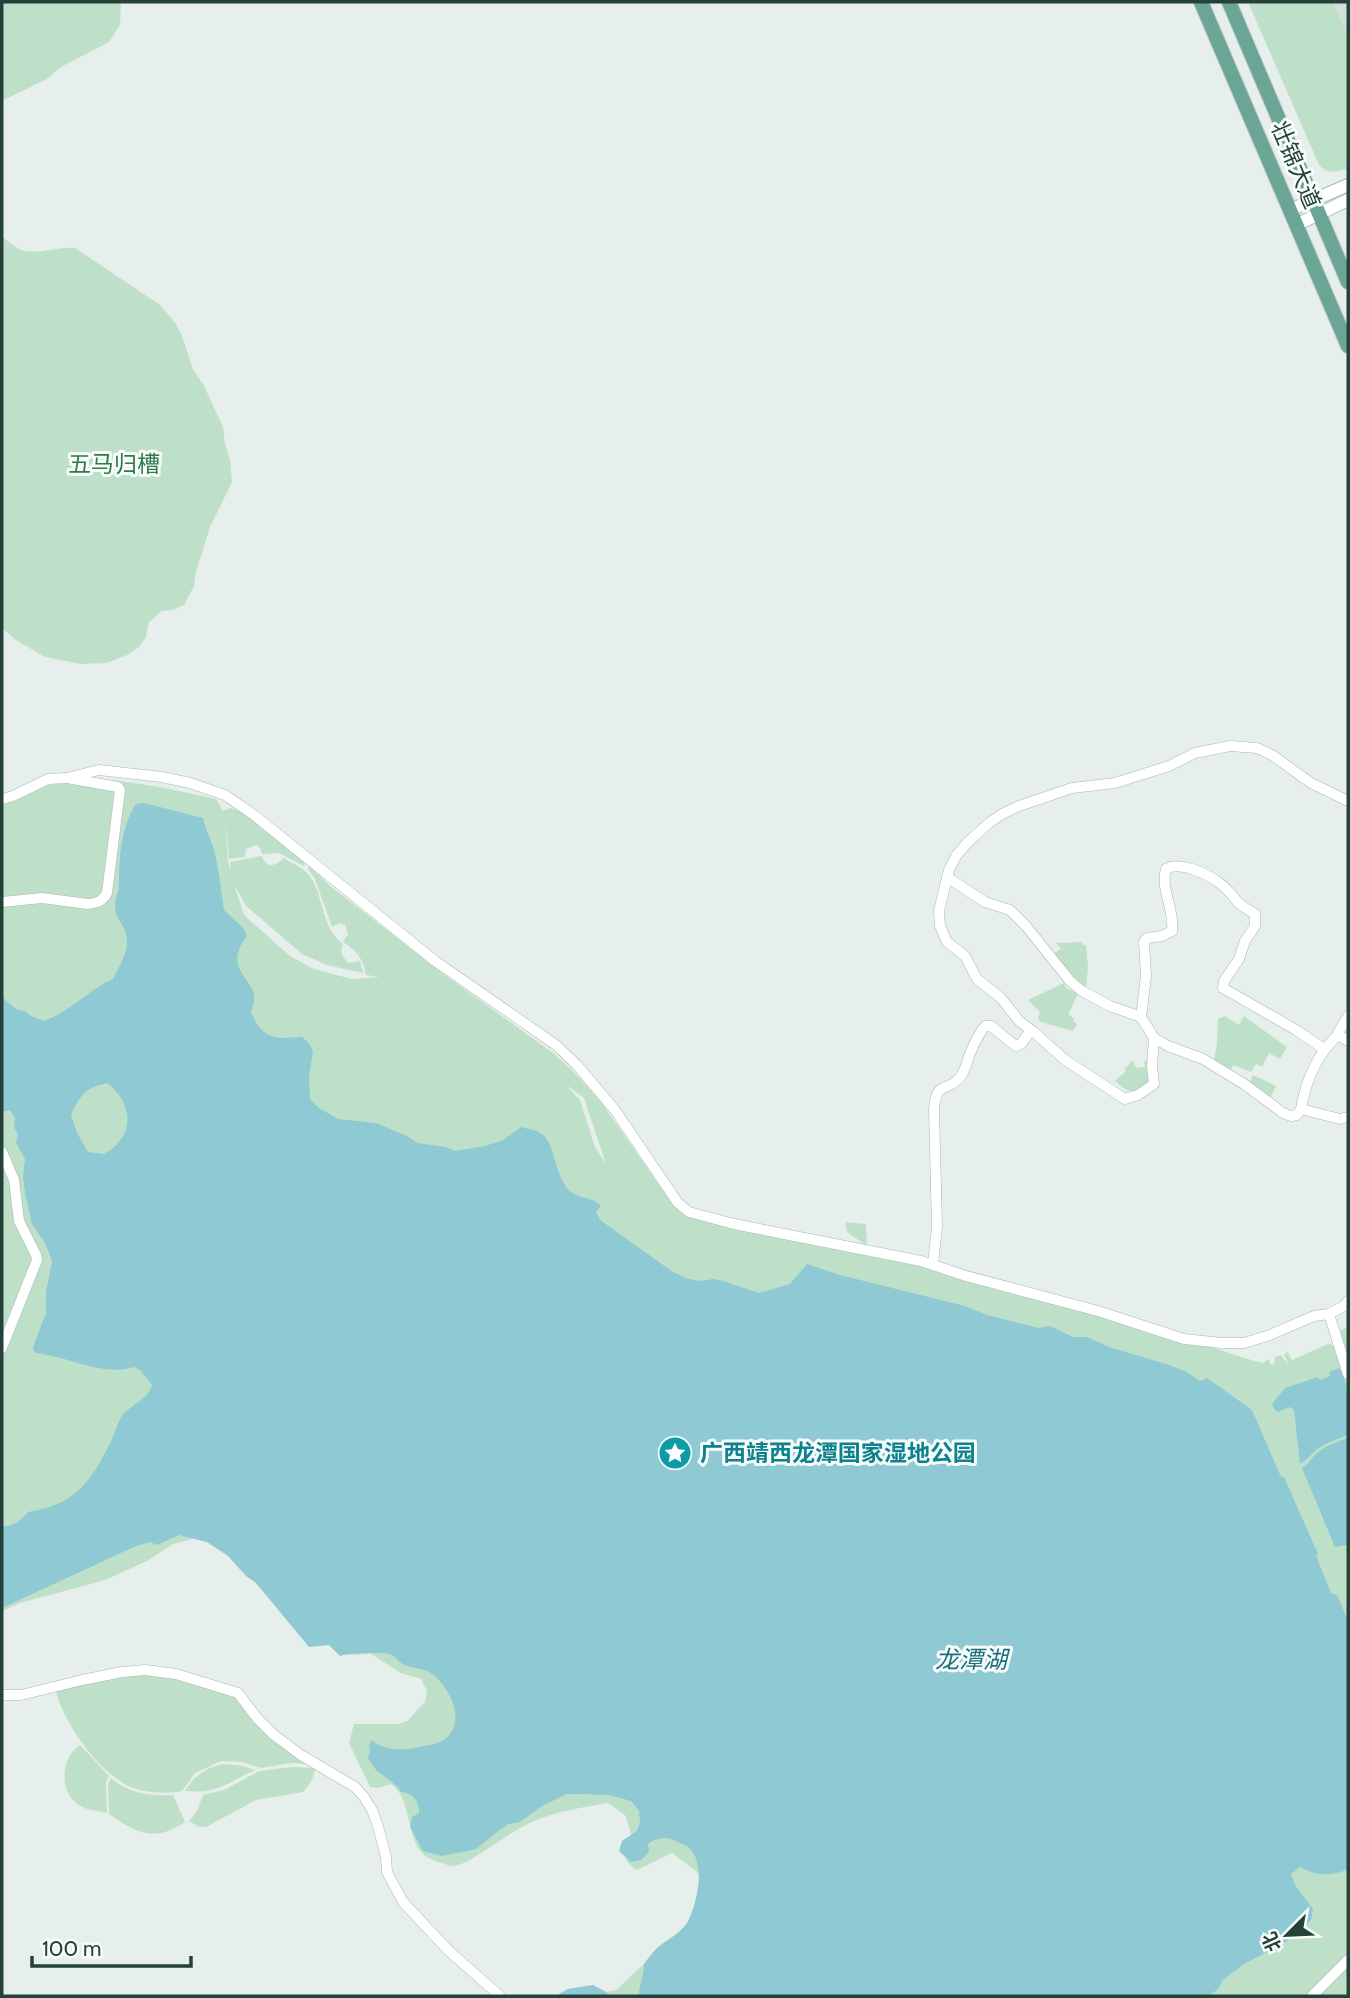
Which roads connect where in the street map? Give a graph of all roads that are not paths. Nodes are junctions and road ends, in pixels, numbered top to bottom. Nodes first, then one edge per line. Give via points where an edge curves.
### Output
1 (1201, 2) edge
2 (1229, 2) edge
3 (1348, 185) edge
4 (1348, 200) edge
5 (1317, 207) junction
6 (1290, 210) junction
7 (1296, 225) junction
8 (1348, 282) edge
9 (1348, 346) edge
10 (67, 778) junction
11 (2, 799) edge
12 (1348, 801) edge
13 (947, 877) junction
14 (2, 902) edge
15 (1348, 1016) edge
16 (1140, 1017) junction
17 (1031, 1030) junction
18 (1338, 1035) junction
19 (1154, 1038) junction
20 (1348, 1041) edge
21 (1324, 1049) junction
22 (1301, 1109) junction
23 (1348, 1117) edge
24 (2, 1152) edge
25 (933, 1264) junction
26 (1348, 1301) edge
27 (1329, 1314) junction
28 (2, 1348) edge
29 (1348, 1374) edge
30 (2, 1695) edge
31 (1348, 1960) edge
32 (500, 1996) edge
33 (1312, 1996) edge

1 - 6 main road, 壮锦大道
2 - 5 main road, 壮锦大道
3 - 5 main road
4 - 5 main road
5 - 6 main road
5 - 7 main road
5 - 8 main road, 壮锦大道
6 - 7 main road, 壮锦大道
7 - 9 main road, 壮锦大道
10 - 11 street via 48,779
10 - 14 street via 120,790 104,898 88,904 43,898
10 - 25 street via 99,770 162,776 225,795 254,815 435,961 556,1045 615,1110 678,1203 689,1212
12 - 13 street via 1258,748 1215,748 1124,780 1072,788 1010,810 967,843
13 - 16 street via 985,902 1010,910 1082,991
13 - 17 street via 939,918 945,937 968,959 977,979
15 - 18 street
16 - 19 street
16 - 21 street via 1146,976 1144,942 1172,930 1164,876 1168,867 1178,866 1218,882 1256,917 1239,959 1222,985 1225,990
17 - 19 street via 1125,1099 1154,1084
17 - 25 street via 1016,1046 985,1026 961,1076 936,1093
18 - 20 street
18 - 21 street
19 - 22 street via 1203,1059 1283,1113 1295,1116
21 - 22 street via 1310,1073
22 - 23 street
24 - 28 street via 14,1180 19,1221 37,1259
25 - 27 street via 1190,1340 1244,1343
26 - 27 street
27 - 29 street
30 - 32 street via 145,1670 239,1693 274,1735 364,1797 376,1819 387,1872 403,1902
31 - 33 street

